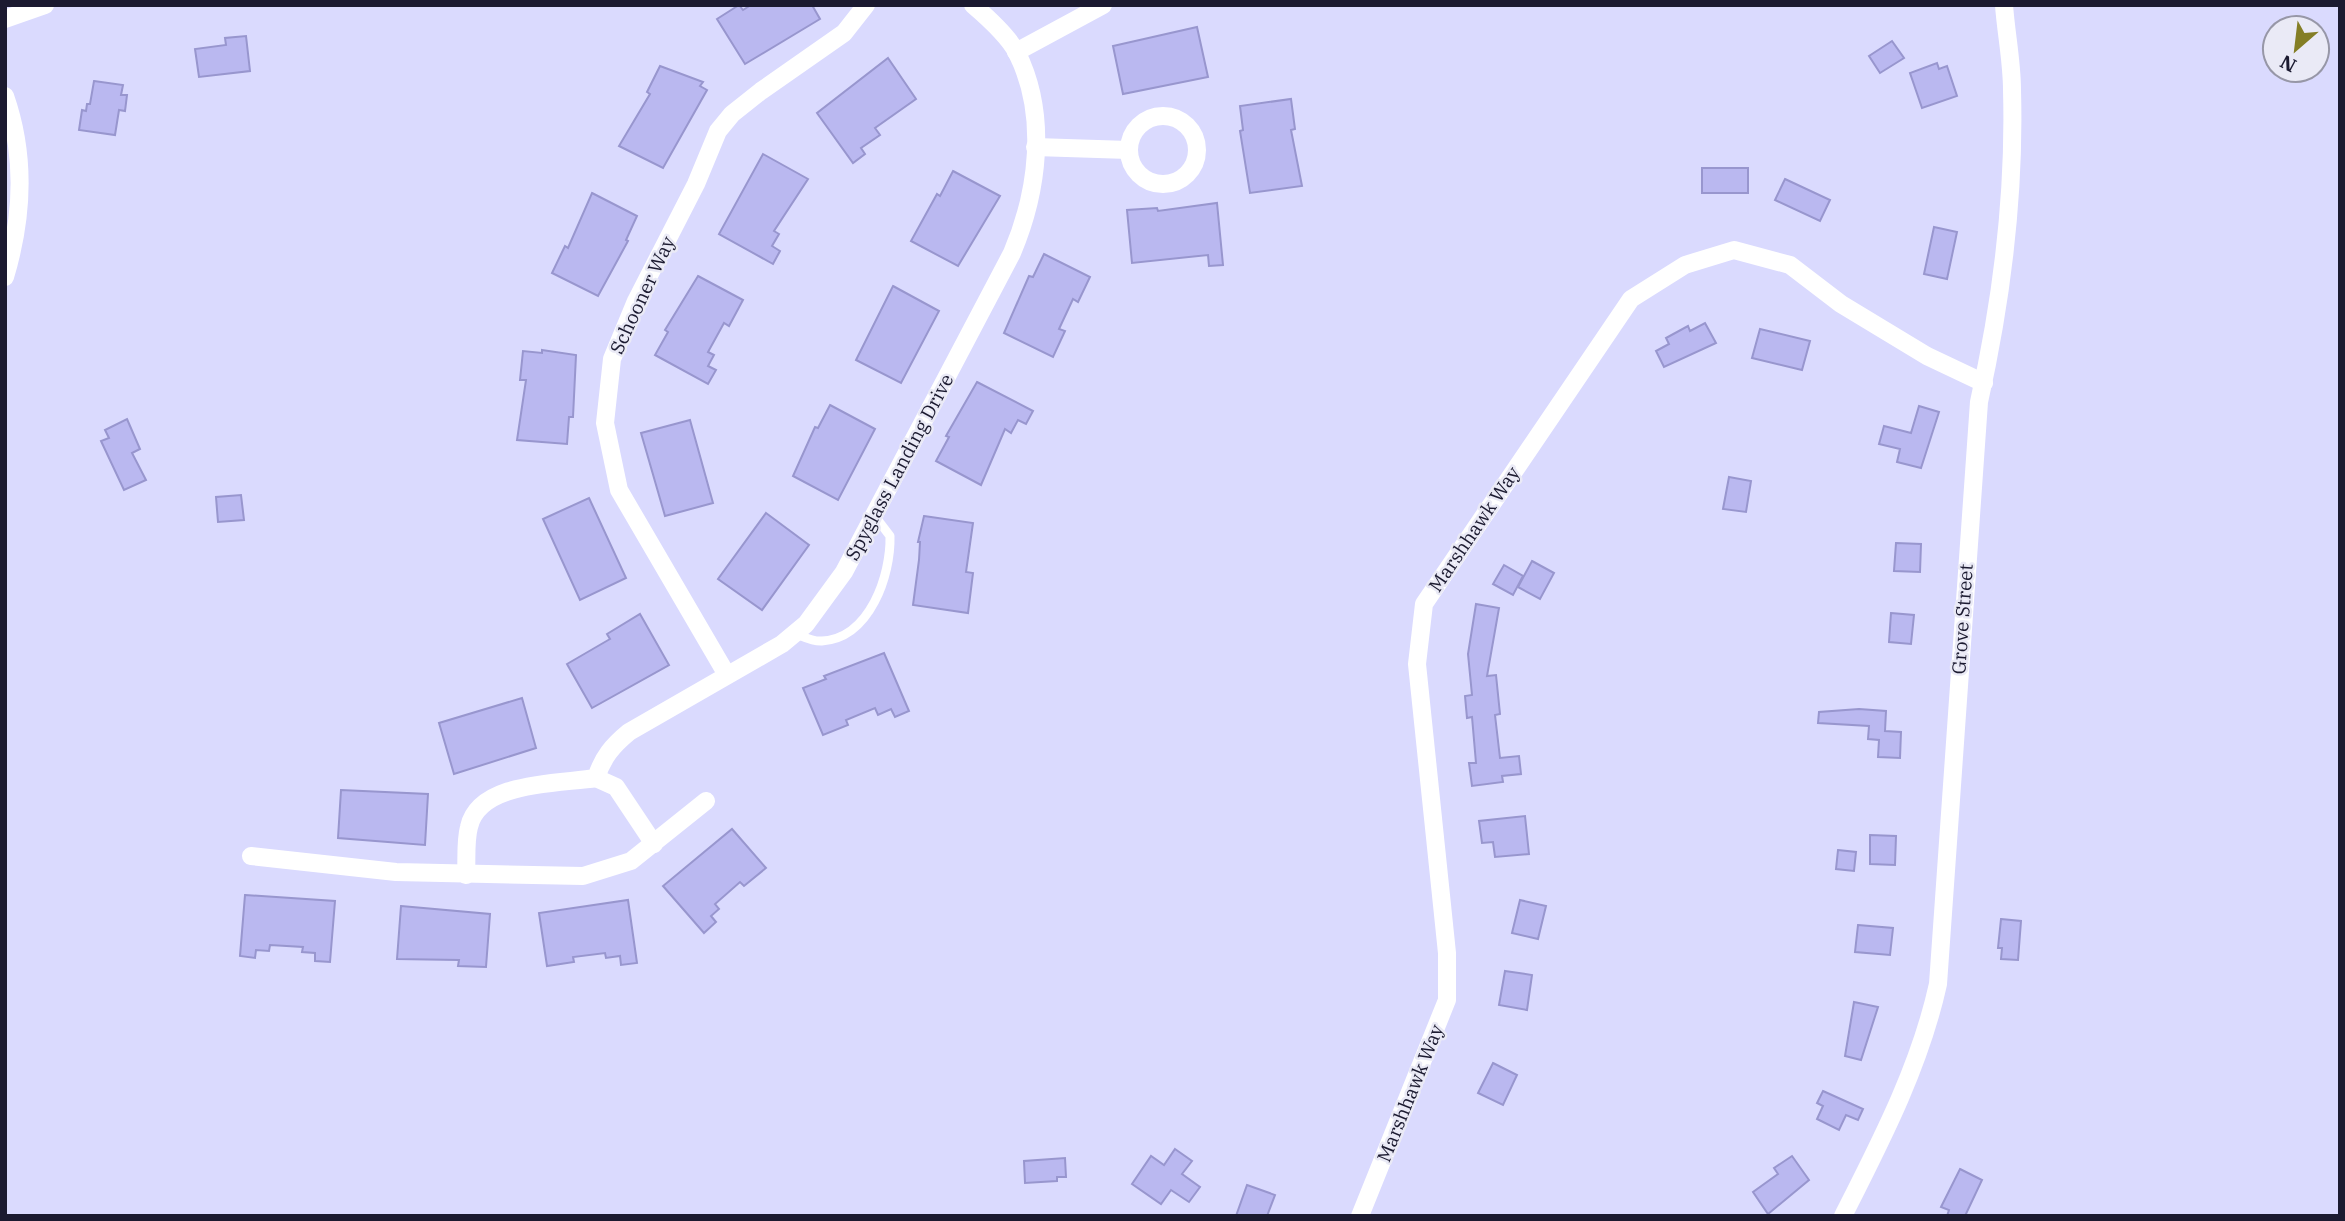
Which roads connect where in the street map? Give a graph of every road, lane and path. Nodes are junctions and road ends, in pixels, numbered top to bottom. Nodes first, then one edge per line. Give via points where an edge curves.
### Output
1 (45, 5) edge
2 (866, 5) edge
3 (973, 5) edge
4 (1103, 5) edge
5 (2004, 5) edge
6 (5, 19) edge
7 (1016, 52) junction
8 (5, 96) edge
9 (1035, 147) junction
10 (1129, 150) dead end
11 (5, 277) edge
12 (1984, 383) junction
13 (874, 515) junction
14 (794, 634) junction
15 (727, 675) junction
16 (596, 778) junction
17 (706, 801) dead end
18 (654, 844) junction
19 (251, 856) dead end
20 (466, 875) junction
21 (1360, 1216) edge
22 (1843, 1216) edge

1 - 6 street
2 - 15 street, Schooner Way via 844,33 761,91 718,131 612,359 605,424 620,490
3 - 7 street
4 - 7 street
5 - 12 street, Grove Street via 2012,87 2011,203
7 - 9 street, Spyglass Landing Drive via 1028,90
8 - 11 street via 20,165 14,248
9 - 10 street
9 - 13 street, Spyglass Landing Drive via 1030,198 1016,244
12 - 21 street, Marshhawk Way via 1927,356 1841,304 1790,265 1734,250 1685,264 1632,299 1424,604 1417,664 1447,953 1447,1000
12 - 22 street, Grove Street via 1971,495 1938,984 1924,1041
13 - 14 street, Spyglass Landing Drive via 844,572
13 - 14 lane via 890,536 888,575 878,597 862,619 840,637 820,642
14 - 15 street, Spyglass Landing Drive
15 - 16 street, Spyglass Landing Drive via 621,739 601,762
16 - 18 street via 616,788
16 - 20 street via 498,792 484,801 469,825
17 - 18 street
18 - 20 street via 631,860 583,876
19 - 20 street

